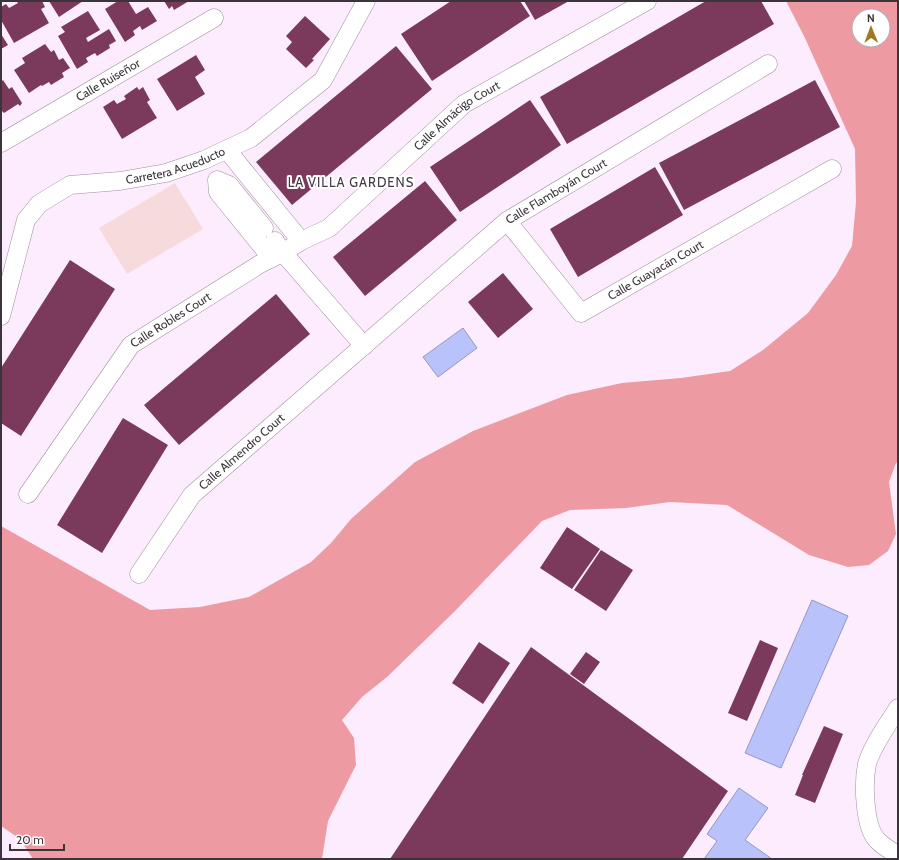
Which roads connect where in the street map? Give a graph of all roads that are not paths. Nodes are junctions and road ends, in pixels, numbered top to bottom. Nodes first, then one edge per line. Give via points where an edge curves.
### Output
1 (366, 1) edge
2 (647, 1) edge
3 (214, 18) dead end
4 (768, 64) dead end
5 (1, 143) edge
6 (227, 150) junction
7 (204, 160) junction
8 (832, 169) dead end
9 (217, 180) junction
10 (507, 221) junction
11 (301, 241) junction
12 (276, 242) junction
13 (1, 316) edge
14 (364, 346) junction
15 (28, 494) dead end
16 (139, 574) dead end
17 (898, 708) edge
18 (898, 856) edge

1 - 6 street, Carretera Acueducto via 323,80 251,138
2 - 11 street, Calle Almácigo Court via 464,104 329,228
3 - 5 street, Calle Ruiseñor
4 - 10 street, Calle Flamboyán Court
6 - 7 street, Carretera Acueducto
6 - 11 street
7 - 9 street
7 - 13 street, Carretera Acueducto via 166,172 120,181 70,185 39,204 26,220
8 - 10 street, Calle Guayacán Court via 581,313
9 - 12 street via 230,185
9 - 12 street via 218,192 264,250
10 - 14 street, Calle Flamboyán Court
11 - 12 street, Calle Almácigo Court
12 - 14 street
12 - 15 street, Calle Robles Court via 260,264 131,345
14 - 16 street, Calle Almendro Court via 192,495
17 - 18 street via 878,739 867,764 865,793 869,826 877,841

